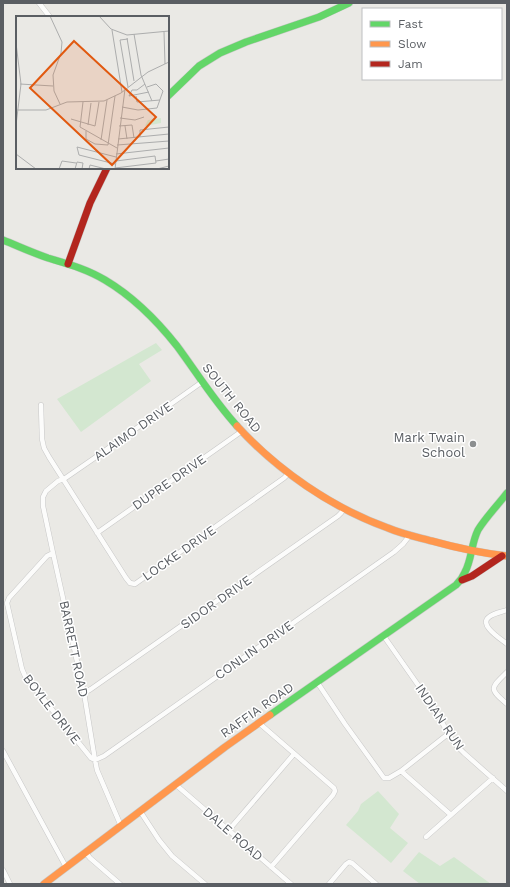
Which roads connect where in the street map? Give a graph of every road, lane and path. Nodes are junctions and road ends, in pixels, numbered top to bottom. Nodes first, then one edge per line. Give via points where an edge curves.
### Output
1 (39, 3) edge
2 (349, 3) edge
3 (49, 16) edge
4 (169, 95) edge
5 (106, 169) edge
6 (3, 240) edge
7 (68, 264) junction
8 (202, 382) junction
9 (41, 405) dead end
10 (242, 431) junction
11 (289, 473) junction
12 (64, 479) junction
13 (507, 494) edge
14 (344, 508) junction
15 (97, 533) junction
16 (410, 535) junction
17 (472, 550) junction
18 (52, 553) junction
19 (504, 556) edge
20 (462, 580) junction
21 (507, 610) edge
22 (383, 635) junction
23 (507, 644) edge
24 (507, 672) edge
25 (317, 682) junction
26 (84, 693) junction
27 (507, 704) edge
28 (259, 723) junction
29 (448, 734) junction
30 (3, 750) edge
31 (294, 754) junction
32 (94, 760) junction
33 (401, 771) junction
34 (493, 778) junction
35 (175, 784) junction
36 (507, 791) edge
37 (140, 811) junction
38 (451, 815) junction
39 (121, 826) junction
40 (228, 831) junction
41 (426, 837) dead end
42 (86, 852) junction
43 (66, 867) junction
44 (271, 867) junction
45 (3, 870) edge
46 (10, 884) edge
47 (44, 884) edge
48 (120, 884) edge
49 (205, 884) edge
50 (291, 884) edge
51 (329, 884) edge
52 (376, 884) edge

1 - 3 street
2 - 4 main road via 319,17 220,53 198,66
5 - 7 main road via 88,207
6 - 7 main road, SOUTH ROAD
7 - 8 main road, SOUTH ROAD via 98,276 121,290 175,344
8 - 10 main road, SOUTH ROAD
8 - 12 street, ALAIMO DRIVE
9 - 12 street, LOCKE DRIVE via 44,448
10 - 11 main road, SOUTH ROAD via 269,458
10 - 15 street, DUPRE DRIVE
11 - 14 main road, SOUTH ROAD
11 - 15 street, LOCKE DRIVE via 135,584 126,578
12 - 15 street, LOCKE DRIVE
12 - 18 street, BARRETT ROAD via 46,491 43,497
13 - 17 main road via 478,531
14 - 16 main road, SOUTH ROAD via 387,528
14 - 26 street, SIDOR DRIVE via 338,516
16 - 17 main road, SOUTH ROAD
16 - 32 street, CONLIN DRIVE via 394,552 104,756
17 - 19 main road, SOUTH ROAD
17 - 20 main road
18 - 26 street, BARRETT ROAD
18 - 32 street, BOYLE DRIVE via 7,603 25,676
19 - 20 main road, RAFFIA ROAD
20 - 22 main road, RAFFIA ROAD
21 - 23 street via 486,620 488,628
22 - 25 main road, RAFFIA ROAD
22 - 29 street, INDIAN RUN via 438,712
24 - 27 street via 495,684 494,689 496,695
25 - 28 main road, RAFFIA ROAD
25 - 33 street via 384,778
26 - 32 street, BARRETT ROAD
28 - 31 street
28 - 35 main road, RAFFIA ROAD
29 - 33 street
29 - 34 street, INDIAN RUN via 464,753
30 - 43 street
31 - 40 street
31 - 44 street via 335,791
32 - 39 street, BARRETT ROAD
33 - 38 street
34 - 36 street, INDIAN RUN
34 - 38 street
35 - 37 main road, RAFFIA ROAD
35 - 40 street, DALE ROAD
37 - 39 main road, RAFFIA ROAD
37 - 49 street via 172,856
38 - 41 street
39 - 42 main road, RAFFIA ROAD
40 - 44 street, DALE ROAD
42 - 43 main road, RAFFIA ROAD
42 - 48 street
43 - 47 main road, RAFFIA ROAD
44 - 50 street, DALE ROAD
45 - 46 street
51 - 52 street via 349,862

